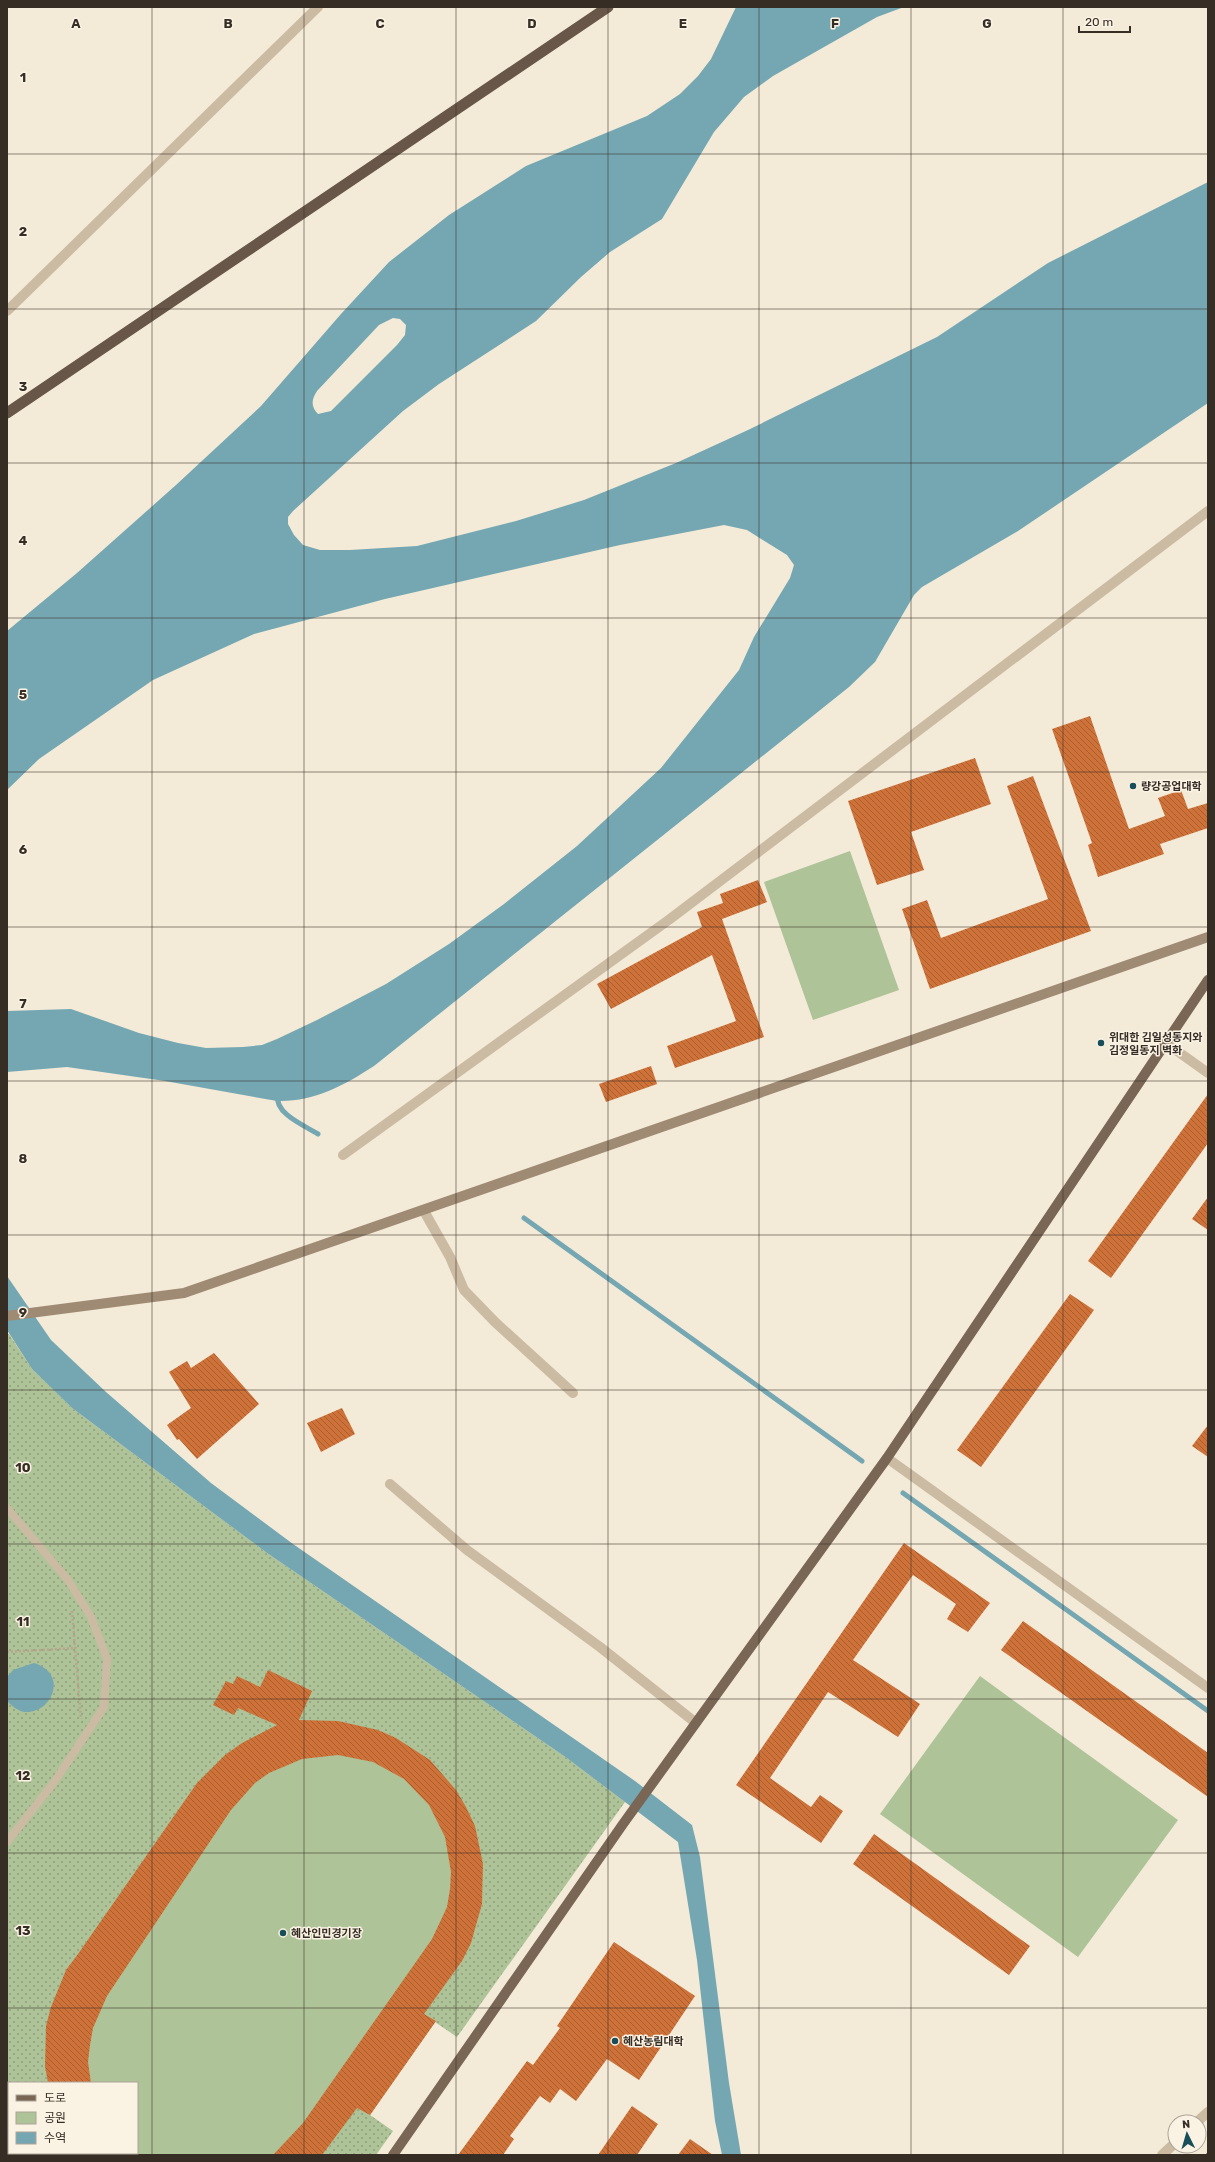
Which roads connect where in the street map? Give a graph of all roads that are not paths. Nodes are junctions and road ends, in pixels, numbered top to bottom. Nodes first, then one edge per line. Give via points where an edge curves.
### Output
1 (318, 7) edge
2 (608, 7) edge
3 (7, 311) edge
4 (7, 413) edge
5 (1208, 511) edge
6 (1208, 937) edge
7 (1208, 980) edge
8 (1166, 1043) junction
9 (1208, 1073) edge
10 (344, 1155) dead end
11 (424, 1211) junction
12 (7, 1316) edge
13 (573, 1392) dead end
14 (887, 1458) junction
15 (390, 1484) dead end
16 (7, 1508) edge
17 (1208, 1688) edge
18 (696, 1723) junction
19 (7, 1842) edge
20 (393, 2155) edge

1 - 3 street
2 - 4 highway
5 - 10 street via 670,919
6 - 11 main road
7 - 8 main road
8 - 9 street
8 - 14 main road
11 - 12 main road via 184,1293
11 - 13 street via 464,1290 495,1322
14 - 17 street
14 - 18 main road
15 - 18 street via 467,1550 600,1647
16 - 19 lane via 68,1580 91,1617 107,1659 104,1707 55,1781
18 - 20 main road

